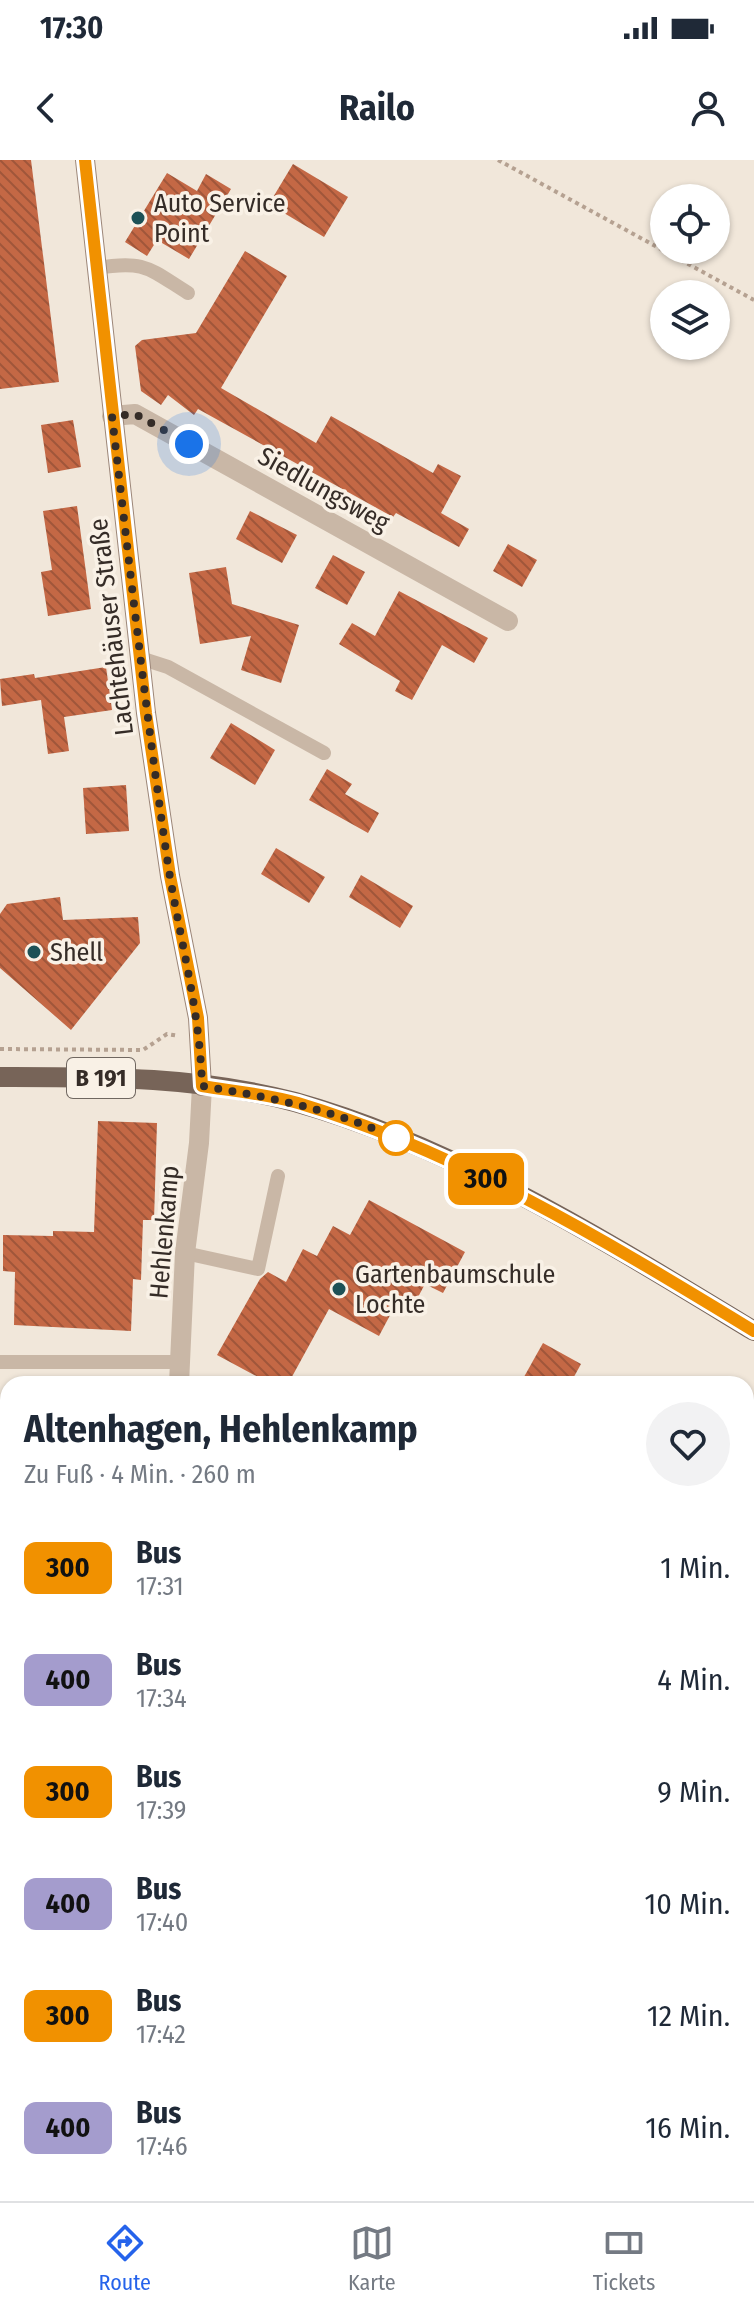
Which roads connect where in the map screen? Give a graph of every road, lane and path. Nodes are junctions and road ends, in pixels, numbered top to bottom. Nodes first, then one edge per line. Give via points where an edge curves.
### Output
1 (85, 160) edge
2 (498, 160) edge
3 (96, 268) junction
4 (188, 293) dead end
5 (754, 300) edge
6 (112, 416) junction
7 (508, 621) dead end
8 (140, 658) junction
9 (324, 753) dead end
10 (201, 1039) junction
11 (0, 1049) edge
12 (0, 1077) edge
13 (202, 1086) junction
14 (278, 1176) dead end
15 (185, 1253) junction
16 (754, 1331) edge
17 (0, 1362) edge
18 (180, 1362) junction
19 (179, 1376) edge

1 - 3 street, Lachtehäuser Straße
2 - 5 path
3 - 4 lane via 144,266
3 - 6 street, Lachtehäuser Straße
6 - 7 street, Siedlungsweg via 135,414
6 - 8 street, Lachtehäuser Straße
8 - 9 lane via 168,667
8 - 10 street, Lachtehäuser Straße via 170,876
10 - 11 path via 167,1034 143,1050 125,1051
10 - 13 street, Lachtehäuser Straße
12 - 13 main road, B 191 via 161,1079
13 - 15 street, Hehlenkamp
13 - 16 main road, B 191 via 295,1102 370,1126 454,1163 620,1249
14 - 15 lane via 258,1269
15 - 18 street, Hehlenkamp
17 - 18 lane
18 - 19 street, Hehlenkamp

